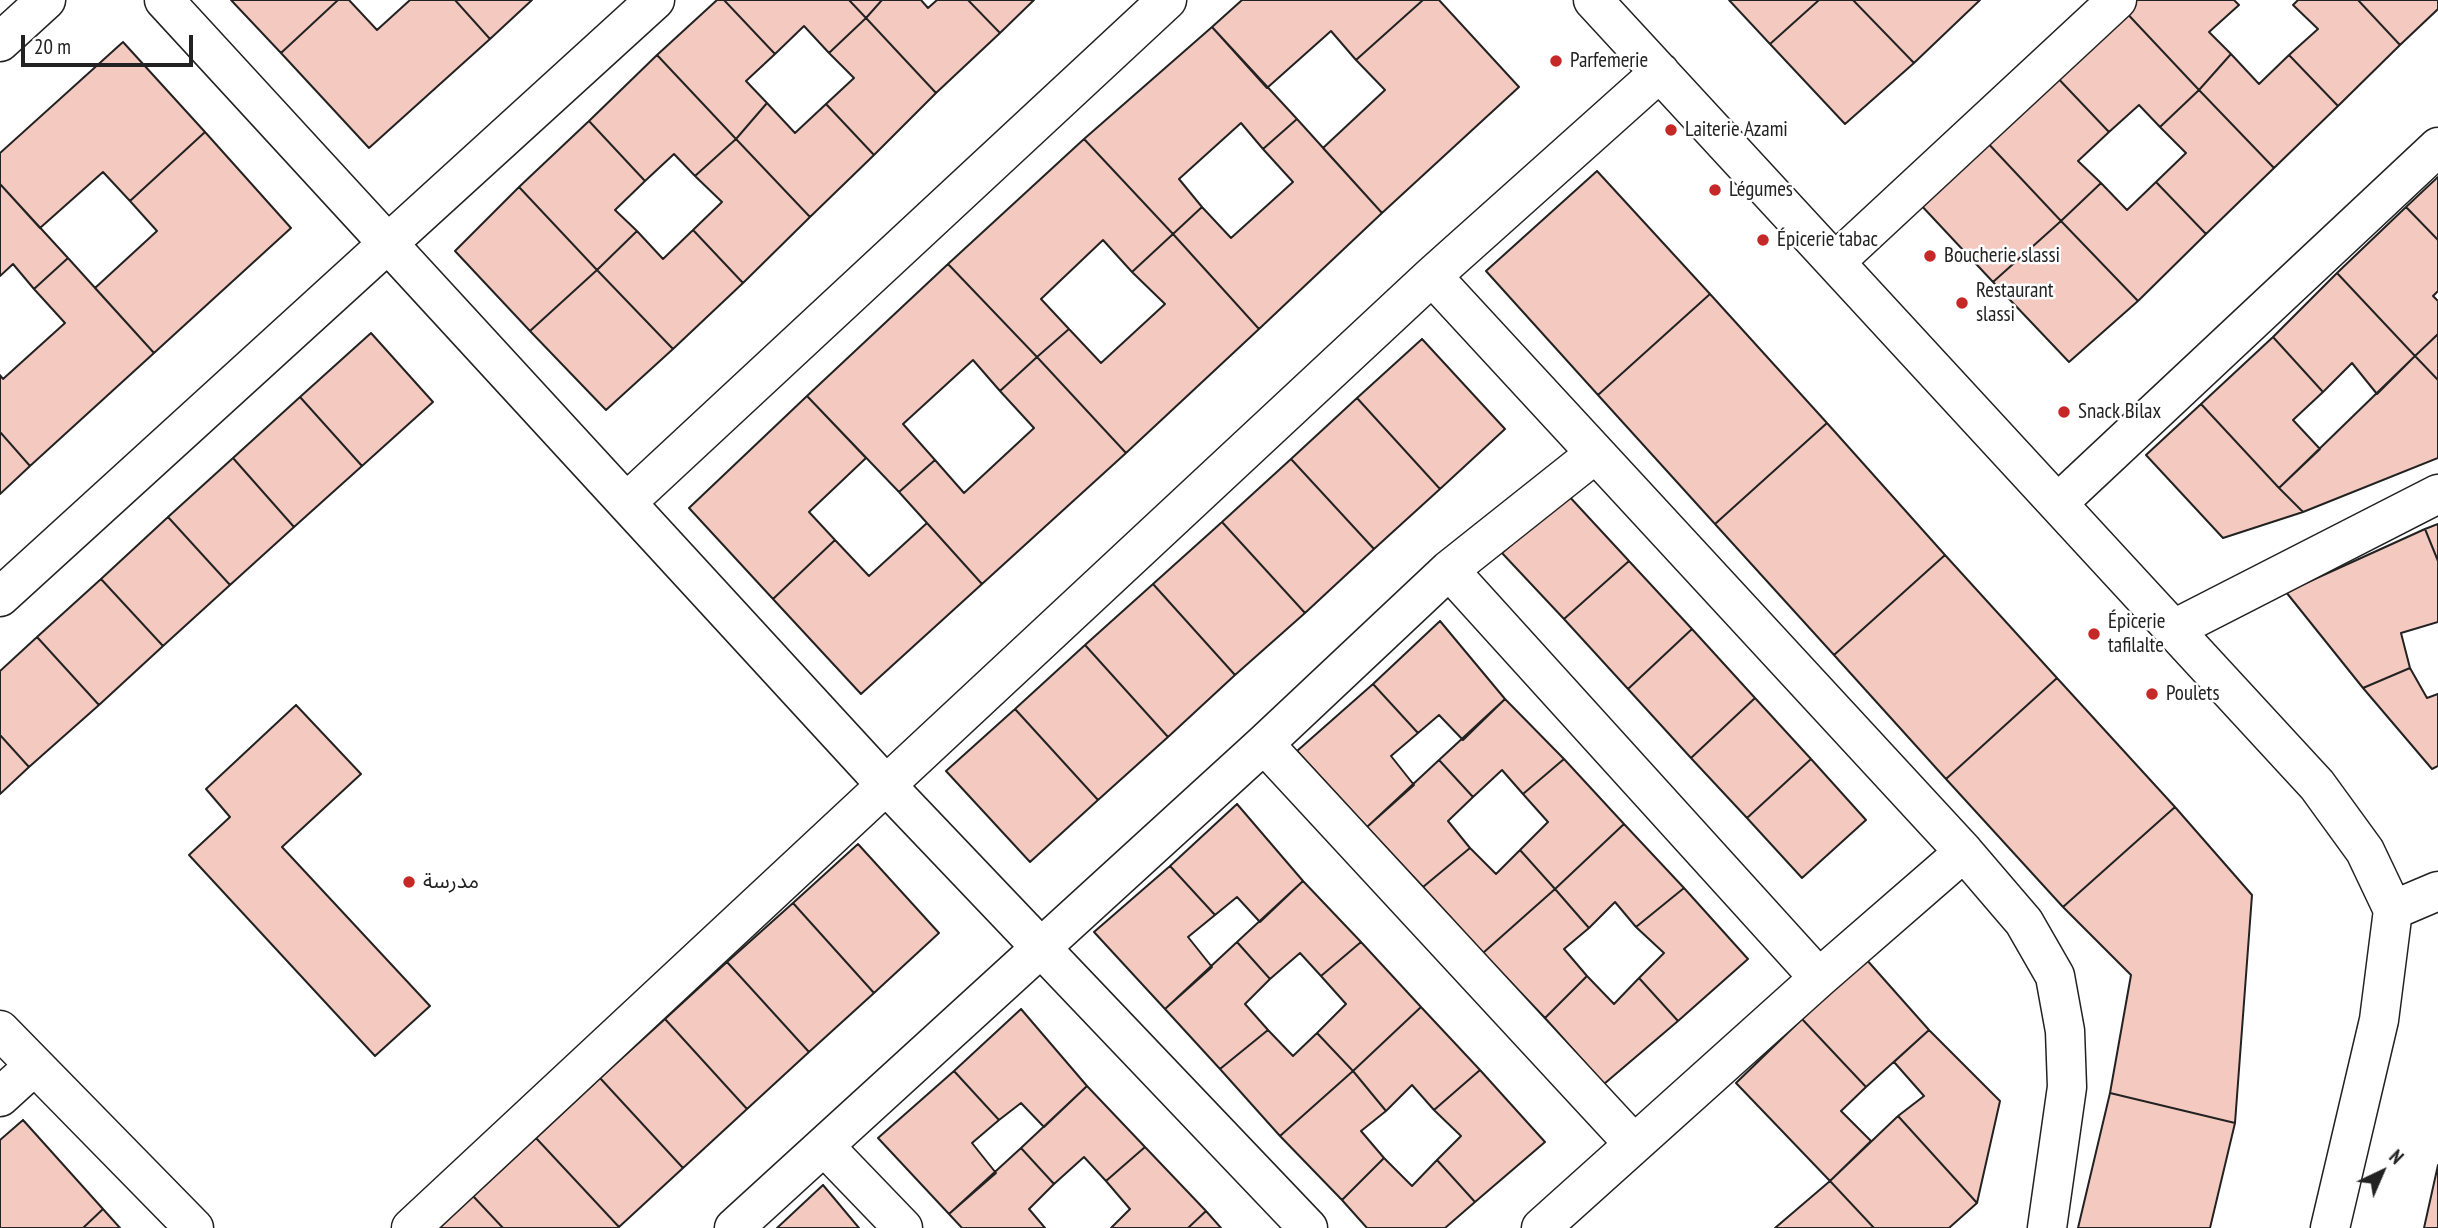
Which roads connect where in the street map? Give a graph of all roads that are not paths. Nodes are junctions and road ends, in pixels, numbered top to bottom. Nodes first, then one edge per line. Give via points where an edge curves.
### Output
1 (46, 0) edge
2 (164, 0) edge
3 (655, 0) edge
4 (1167, 0) edge
5 (2117, 0) edge
6 (1613, 7) edge
7 (0, 42) edge
8 (1660, 72) junction
9 (2438, 147) edge
10 (389, 243) junction
11 (1835, 262) junction
12 (1432, 276) junction
13 (1595, 454) junction
14 (2438, 494) edge
15 (627, 502) junction
16 (2058, 503) junction
17 (1449, 570) junction
18 (0, 597) edge
19 (2174, 629) junction
20 (1264, 744) junction
21 (885, 785) junction
22 (1964, 852) junction
23 (2438, 891) edge
24 (2393, 911) junction
25 (1041, 950) junction
26 (1819, 978) junction
27 (0, 1030) edge
28 (34, 1066) junction
29 (0, 1097) edge
30 (1634, 1144) junction
31 (824, 1146) junction
32 (194, 1228) edge
33 (411, 1228) edge
34 (734, 1228) edge
35 (903, 1228) edge
36 (1308, 1228) edge
37 (1541, 1228) edge
38 (2047, 1228) edge
39 (2330, 1228) edge

1 - 7 street
2 - 10 street
3 - 10 street
4 - 15 street
5 - 11 street
6 - 8 street
8 - 11 street
8 - 12 street
9 - 16 street
10 - 15 street
10 - 18 street
11 - 16 street
12 - 13 street
12 - 21 street
13 - 17 street
13 - 22 street
14 - 19 street
15 - 21 street
16 - 19 street
17 - 20 street
17 - 26 street
19 - 24 street via 2318,785 2365,851
20 - 25 street
20 - 30 street
21 - 25 street
21 - 33 street
22 - 26 street
22 - 38 street via 2024,922 2055,976 2065,1031 2067,1087
23 - 24 street
24 - 39 street via 2379,1020
25 - 31 street
25 - 36 street
26 - 30 street
27 - 28 street
28 - 29 street
28 - 32 street
30 - 37 street
31 - 34 street
31 - 35 street

